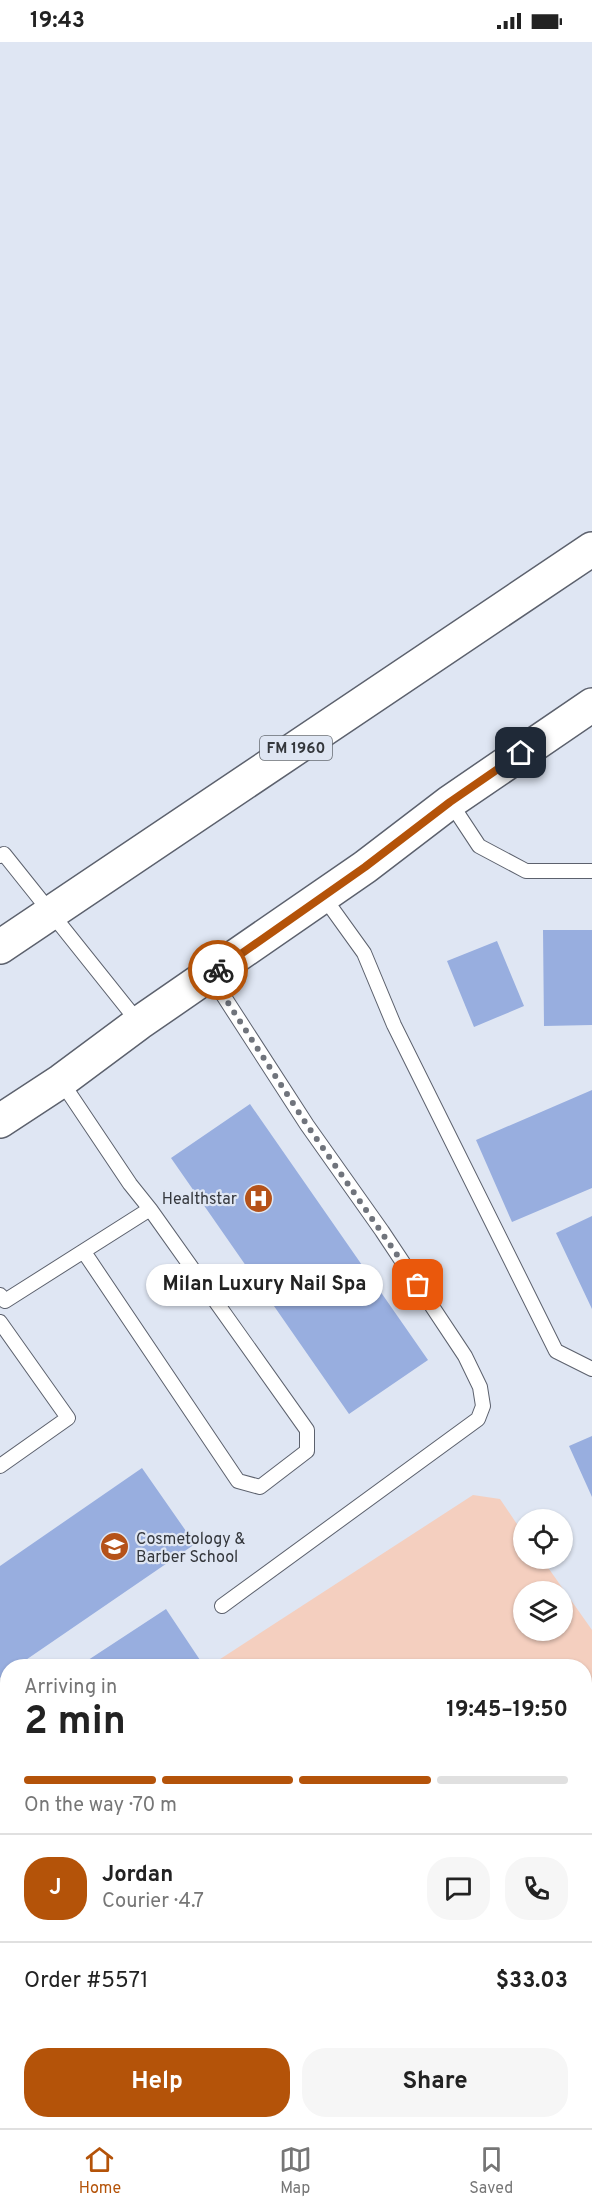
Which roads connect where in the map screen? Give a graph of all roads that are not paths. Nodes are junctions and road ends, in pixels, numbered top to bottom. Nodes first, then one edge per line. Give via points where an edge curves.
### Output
1 (592, 549) edge
2 (592, 705) edge
3 (450, 802) junction
4 (0, 856) edge
5 (592, 871) edge
6 (324, 896) junction
7 (51, 912) junction
8 (0, 947) edge
9 (210, 975) junction
10 (139, 1023) junction
11 (61, 1081) junction
12 (0, 1121) edge
13 (150, 1209) junction
14 (84, 1252) junction
15 (2, 1303) edge
16 (0, 1322) edge
17 (592, 1369) edge
18 (0, 1466) edge
19 (222, 1606) dead end

1 - 7 main road, FM 1960 / FM 1960
2 - 3 main road
3 - 5 lane via 479,846 526,871
3 - 6 main road
4 - 7 lane via 4,854
6 - 9 main road
6 - 17 lane via 364,953 394,1025 556,1351
7 - 8 main road, FM 1960 / FM 1960
7 - 10 lane
9 - 10 main road
9 - 19 lane via 465,1356 480,1387 483,1406 478,1419
10 - 11 main road
11 - 12 main road
11 - 13 lane
13 - 14 lane
13 - 14 lane via 307,1430 307,1451 260,1487 238,1481
14 - 15 lane
16 - 18 lane via 68,1418

